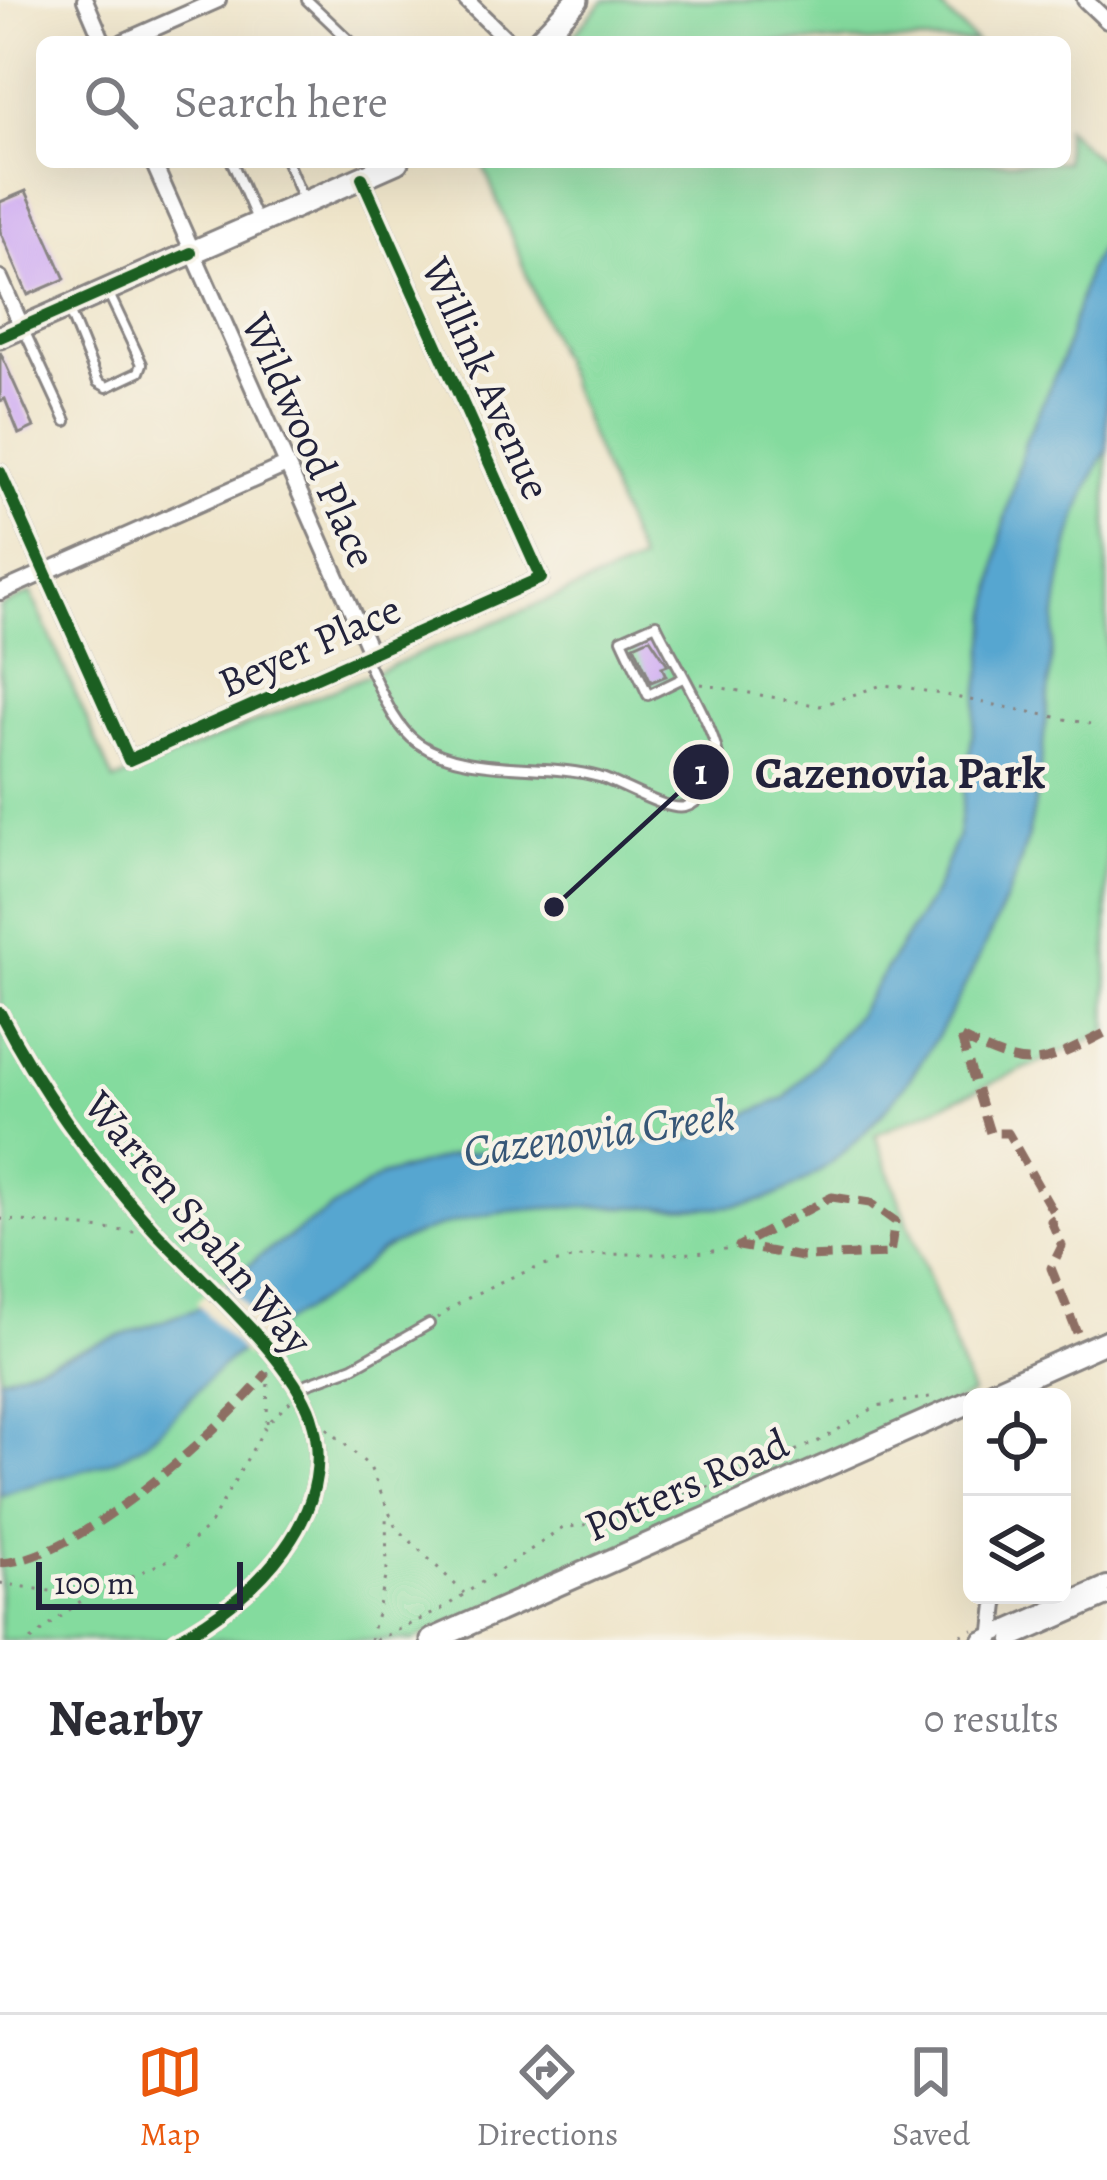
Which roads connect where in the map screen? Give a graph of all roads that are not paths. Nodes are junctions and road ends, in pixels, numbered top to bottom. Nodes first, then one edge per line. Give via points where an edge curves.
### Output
1 (86, 0) edge
2 (218, 0) edge
3 (307, 0) edge
4 (466, 0) edge
5 (577, 0) edge
6 (1085, 0) edge
7 (1107, 21) edge
8 (101, 36) edge
9 (137, 36) edge
10 (345, 36) edge
11 (503, 36) edge
12 (543, 36) edge
13 (155, 168) edge
14 (235, 168) edge
15 (289, 168) edge
16 (384, 168) edge
17 (362, 178) junction
18 (305, 203) junction
19 (259, 224) junction
20 (191, 254) junction
21 (0, 278) edge
22 (106, 289) junction
23 (67, 307) junction
24 (22, 327) junction
25 (0, 337) edge
26 (66, 421) dead end
27 (284, 466) junction
28 (0, 472) edge
29 (43, 572) junction
30 (514, 590) joint
31 (0, 592) edge
32 (368, 655) junction
33 (681, 679) junction
34 (0, 1013) edge
35 (429, 1324) road end
36 (1107, 1342) edge
37 (297, 1387) junction
38 (1008, 1388) edge
39 (962, 1399) edge
40 (1107, 1584) edge
41 (1107, 1598) edge
42 (995, 1604) edge
43 (987, 1635) edge
44 (176, 1640) edge
45 (432, 1640) edge
46 (1011, 1640) edge

1 - 8 street
2 - 9 street
3 - 10 lane
4 - 11 street
5 - 12 street
6 - 7 street
13 - 20 street, Wildwood Place
14 - 19 lane
15 - 18 lane
16 - 17 street
17 - 18 street
17 - 30 street, Willink Avenue via 541,578
18 - 19 street
19 - 20 street
20 - 22 street
20 - 27 street, Wildwood Place
21 - 24 street
22 - 23 street
22 - 23 lane via 140,357 139,372 102,386
23 - 24 street
24 - 25 street
24 - 26 lane
27 - 29 street
27 - 32 street, Wildwood Place
28 - 29 street
29 - 31 street
29 - 32 street, Beyer Place via 129,760
30 - 32 street, Beyer Place
32 - 33 lane, Wildwood Place via 394,714 415,742 440,754 599,777 686,807 705,793 719,762 715,732
33 - 33 lane via 656,624 622,639 649,695
34 - 37 street, Warren Spahn Way via 93,1155
35 - 37 lane
36 - 38 street
37 - 44 street, Warren Spahn Way via 316,1437 302,1519 270,1569 230,1609
39 - 45 street, Potters Road
40 - 43 street
41 - 46 street
42 - 43 street

